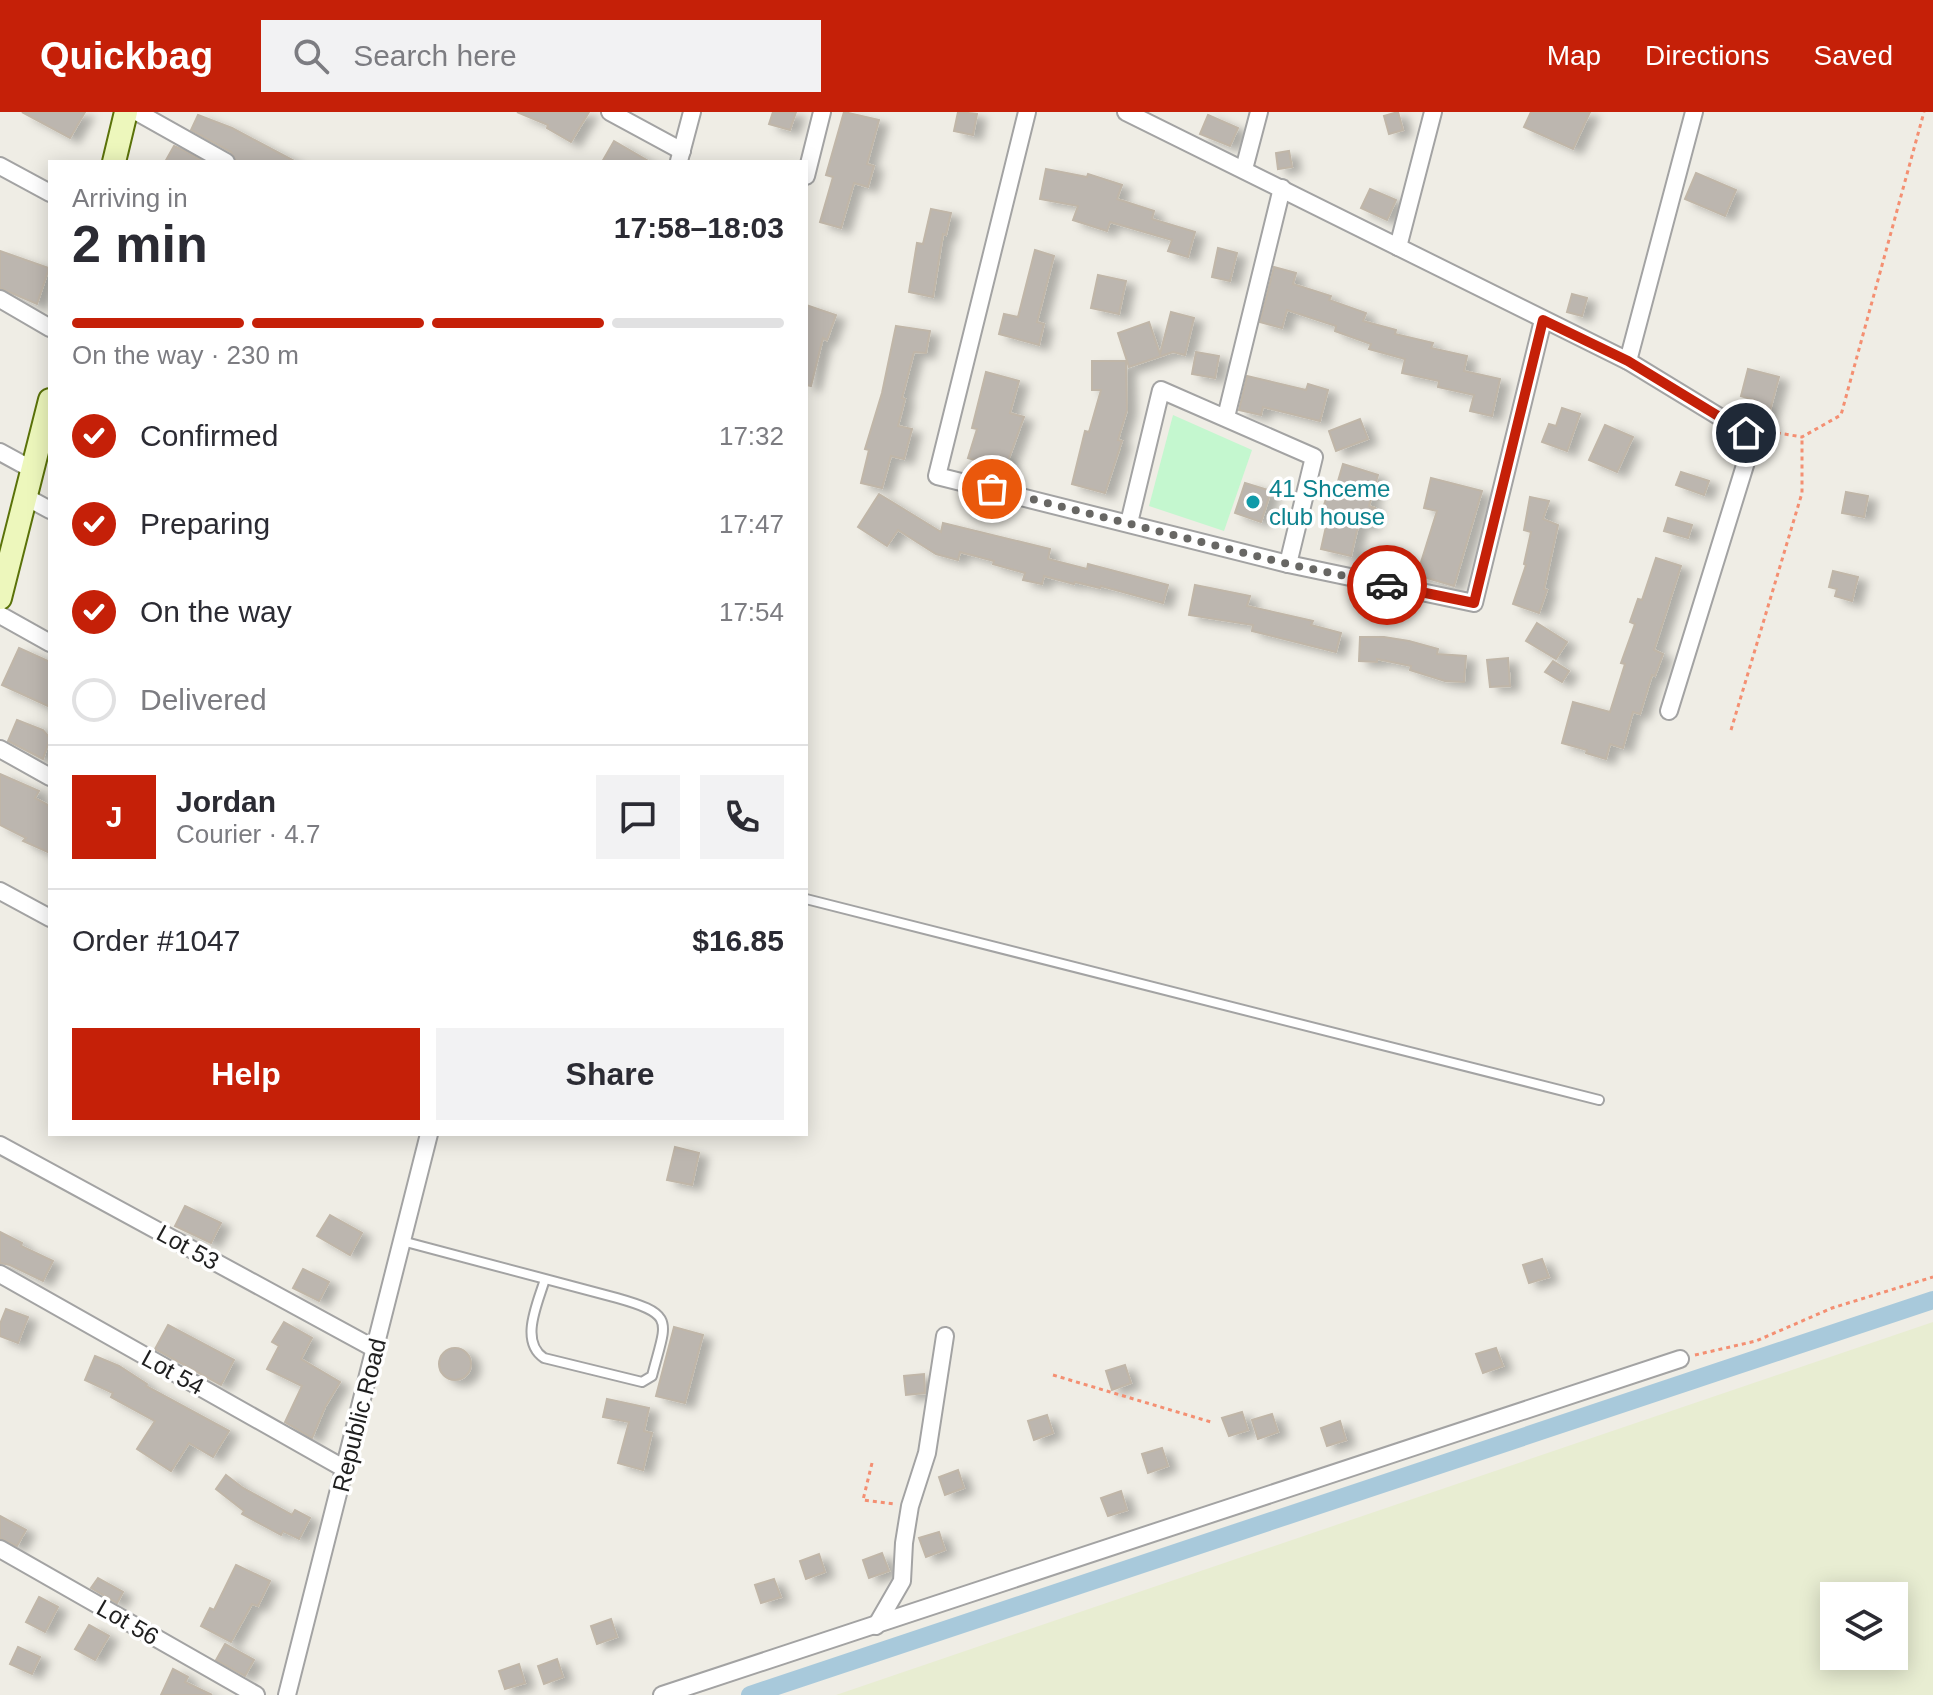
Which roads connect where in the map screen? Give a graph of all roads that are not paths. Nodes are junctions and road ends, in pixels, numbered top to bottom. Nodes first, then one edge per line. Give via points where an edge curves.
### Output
1 (126, 112) edge
2 (137, 112) edge
3 (610, 112) edge
4 (692, 112) edge
5 (822, 112) edge
6 (1027, 112) edge
7 (1126, 112) edge
8 (1259, 112) edge
9 (1433, 112) edge
10 (1694, 112) edge
11 (680, 157) edge
12 (114, 160) edge
13 (222, 160) edge
14 (0, 166) edge
15 (808, 168) edge
16 (1244, 169) junction
17 (1282, 188) junction
18 (48, 192) edge
19 (1398, 247) junction
20 (0, 299) edge
21 (1543, 320) junction
22 (48, 327) edge
23 (1628, 361) junction
24 (48, 408) edge
25 (1226, 417) junction
26 (0, 452) edge
27 (33, 470) junction
28 (26, 497) junction
29 (48, 509) edge
30 (1129, 523) junction
31 (1288, 564) junction
32 (0, 598) edge
33 (0, 615) edge
34 (48, 642) edge
35 (1669, 711) dead end
36 (0, 749) edge
37 (48, 776) edge
38 (0, 891) edge
39 (808, 900) edge
40 (48, 917) edge
41 (1599, 1100) dead end
42 (428, 1136) edge
43 (0, 1145) edge
44 (402, 1241) junction
45 (0, 1274) edge
46 (545, 1279) junction
47 (945, 1336) dead end
48 (375, 1349) junction
49 (1680, 1359) road end
50 (345, 1469) junction
51 (0, 1549) edge
52 (876, 1626) junction
53 (256, 1695) edge
54 (287, 1695) edge
55 (662, 1695) edge

1 - 12 street
2 - 13 street
3 - 11 street
4 - 11 street
5 - 15 street
6 - 30 street via 937,476
7 - 16 street
8 - 16 street
9 - 19 street
10 - 23 street
14 - 18 street
16 - 17 street
17 - 19 street
17 - 25 street
19 - 21 street
20 - 22 street
21 - 23 street
21 - 31 street via 1474,603
23 - 35 street via 1746,433 1746,462
24 - 27 street
25 - 30 street via 1161,390
25 - 31 street via 1314,457
26 - 27 street
27 - 28 street
28 - 29 street
28 - 32 street
30 - 31 street
33 - 34 street
36 - 37 street
38 - 40 street
39 - 41 lane
42 - 44 street, Republic Road
43 - 48 street, Lot 53
44 - 46 lane
44 - 48 street, Republic Road
45 - 50 street, Lot 54
46 - 46 lane via 651,1308 664,1330 652,1376 642,1382 631,1380 535,1352 531,1330
47 - 52 street via 927,1453 910,1506 902,1581
48 - 50 street, Republic Road
49 - 52 street
50 - 54 street, Republic Road
51 - 53 street, Lot 56
52 - 55 street

